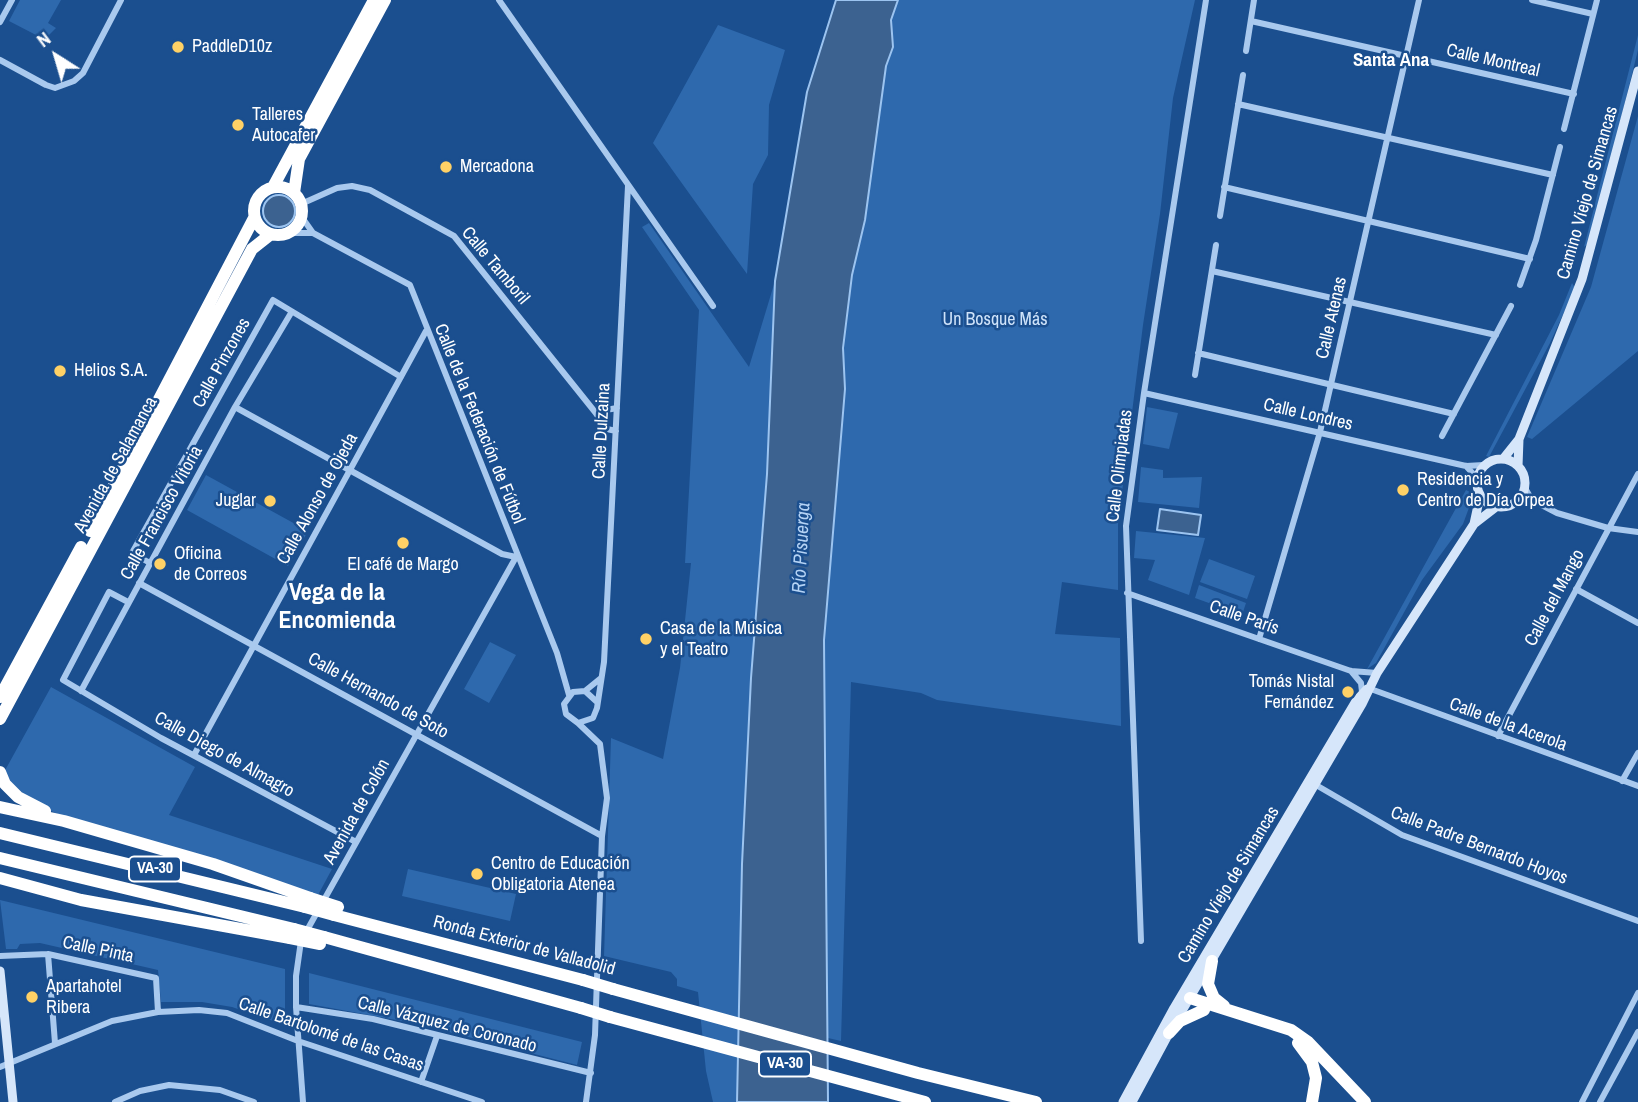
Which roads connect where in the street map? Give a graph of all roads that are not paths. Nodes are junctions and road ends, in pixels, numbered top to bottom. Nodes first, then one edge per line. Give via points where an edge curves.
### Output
1 (12, 0) edge
2 (121, 0) edge
3 (374, 0) edge
4 (385, 0) edge
5 (499, 0) edge
6 (1206, 0) edge
7 (1254, 0) edge
8 (1419, 0) edge
9 (1532, 0) edge
10 (1597, 0) edge
11 (1593, 15) junction
12 (1251, 21) junction
13 (0, 23) edge
14 (1246, 51) dead end
15 (1406, 56) junction
16 (0, 60) edge
17 (1638, 71) edge
18 (1243, 75) dead end
19 (1574, 94) junction
20 (1238, 104) junction
21 (1564, 128) dead end
22 (1387, 138) junction
23 (1560, 147) dead end
24 (1553, 175) junction
25 (628, 186) junction
26 (273, 187) junction
27 (1224, 187) junction
28 (299, 205) junction
29 (1220, 216) dead end
30 (254, 218) junction
31 (1368, 220) junction
32 (288, 233) junction
33 (313, 233) junction
34 (271, 234) junction
35 (1216, 245) dead end
36 (1530, 259) junction
37 (1212, 271) junction
38 (1520, 285) dead end
39 (1350, 302) junction
40 (713, 306) dead end
41 (1511, 306) dead end
42 (291, 313) junction
43 (426, 331) junction
44 (1496, 335) junction
45 (1198, 353) junction
46 (1195, 376) dead end
47 (401, 377) junction
48 (1331, 383) junction
49 (1144, 393) junction
50 (235, 407) junction
51 (617, 408) junction
52 (595, 412) junction
53 (1454, 414) junction
54 (616, 431) junction
55 (1320, 432) junction
56 (1442, 436) dead end
57 (1519, 439) junction
58 (1503, 458) junction
59 (1484, 465) junction
60 (1466, 466) junction
61 (1518, 466) junction
62 (350, 470) junction
63 (1638, 474) edge
64 (1477, 478) junction
65 (1525, 488) junction
66 (1480, 496) junction
67 (1532, 500) junction
68 (1514, 504) junction
69 (1496, 507) junction
70 (1474, 524) junction
71 (1608, 528) junction
72 (1638, 532) edge
73 (516, 557) junction
74 (150, 563) junction
75 (139, 583) junction
76 (1576, 589) junction
77 (1127, 593) junction
78 (128, 602) junction
79 (1638, 623) edge
80 (1259, 639) junction
81 (256, 645) junction
82 (1350, 671) junction
83 (1377, 673) junction
84 (565, 675) junction
85 (601, 678) junction
86 (1365, 690) junction
87 (80, 691) junction
88 (582, 691) junction
89 (569, 695) junction
90 (0, 697) edge
91 (597, 702) junction
92 (593, 718) junction
93 (0, 719) edge
94 (578, 723) junction
95 (1340, 728) junction
96 (417, 734) junction
97 (594, 735) junction
98 (1498, 736) junction
99 (1638, 752) edge
100 (194, 755) junction
101 (0, 772) edge
102 (1622, 781) junction
103 (1316, 785) junction
104 (1638, 786) edge
105 (0, 807) edge
106 (64, 821) junction
107 (1281, 828) junction
108 (2, 834) edge
109 (602, 836) junction
110 (356, 842) junction
111 (0, 858) edge
112 (0, 878) edge
113 (1251, 878) junction
114 (19, 885) junction
115 (0, 886) edge
116 (308, 902) junction
117 (1638, 920) edge
118 (292, 933) junction
119 (1141, 940) dead end
120 (48, 954) junction
121 (0, 956) edge
122 (1212, 961) junction
123 (0, 971) edge
124 (1638, 993) edge
125 (1190, 998) junction
126 (296, 1007) junction
127 (1227, 1008) junction
128 (1204, 1010) junction
129 (158, 1012) junction
130 (1638, 1032) edge
131 (1168, 1033) junction
132 (437, 1036) junction
133 (298, 1041) junction
134 (55, 1043) junction
135 (1145, 1058) junction
136 (5, 1065) edge
137 (591, 1073) junction
138 (421, 1082) junction
139 (13, 1102) edge
140 (116, 1102) edge
141 (254, 1102) edge
142 (303, 1102) edge
143 (482, 1102) edge
144 (586, 1102) edge
145 (925, 1102) edge
146 (1036, 1102) edge
147 (1123, 1102) edge
148 (1132, 1102) edge
149 (1312, 1102) edge
150 (1365, 1102) edge
151 (1581, 1102) edge
152 (1600, 1102) edge

1 - 13 street
2 - 16 street via 83,73 64,85 46,85
3 - 26 highway
4 - 28 highway via 299,159
5 - 25 street
6 - 49 street, Calle Olimpiadas
7 - 12 street
8 - 15 street, Calle Atenas
9 - 11 street
10 - 11 street
11 - 19 street
12 - 14 street
12 - 15 street, Calle Montreal
15 - 19 street, Calle Montreal
15 - 22 street, Calle Atenas
17 - 57 main road, Camino Viejo de Simancas via 1591,252
18 - 20 street
19 - 21 street
20 - 22 street
20 - 27 street
22 - 24 street
22 - 31 street, Calle Atenas
23 - 24 street
24 - 36 street
25 - 40 street
25 - 51 street, Calle Dulzaina
26 - 28 highway via 287,189
26 - 30 highway via 259,195
27 - 29 street
27 - 31 street
28 - 32 highway via 298,226
28 - 33 street, Calle de la Federación de Fútbol
28 - 52 street, Calle Tamboril via 352,186 370,190 454,236
30 - 34 highway
30 - 90 highway, Avenida de Salamanca
31 - 36 street
31 - 39 street, Calle Atenas
32 - 33 street, Calle de la Federación de Fútbol
32 - 34 highway
33 - 43 street, Calle de la Federación de Fútbol via 410,285
34 - 93 highway, Avenida de Salamanca via 253,249
35 - 37 street
36 - 38 street
37 - 39 street
37 - 45 street
39 - 44 street
39 - 48 street, Calle Atenas
41 - 44 street
42 - 47 street, Calle Pinzones
42 - 50 street, Calle Francisco Vitoria
42 - 74 street, Calle Pinzones via 273,300 132,553
43 - 47 street, Calle Alonso de Ojeda
43 - 73 street, Calle de la Federación de Fútbol
44 - 53 street
45 - 46 street
45 - 48 street
47 - 62 street, Calle Alonso de Ojeda
48 - 53 street
48 - 55 street, Calle Atenas
49 - 55 street, Calle Londres
49 - 77 street, Calle Olimpiadas via 1126,526
50 - 62 street
50 - 74 street, Calle Francisco Vitoria
51 - 52 street
51 - 54 street, Calle Dulzaina
52 - 54 street, Calle Tamboril via 607,429
53 - 56 street
54 - 85 street, Calle Dulzaina
55 - 60 street, Calle Londres
55 - 80 street, Calle Atenas
57 - 58 main road, Camino Viejo de Simancas
57 - 61 main road, Camino Viejo de Simancas
58 - 59 main road
58 - 61 main road
59 - 60 street, Calle Londres
59 - 64 main road
60 - 64 street
61 - 65 main road
62 - 73 street via 502,554
62 - 81 street, Calle Alonso de Ojeda
63 - 71 street, Calle del Mango
64 - 66 main road
65 - 67 street
65 - 68 main road
66 - 69 main road
66 - 70 main road, Camino Viejo de Simancas
67 - 68 street
67 - 71 street via 1557,513
68 - 69 main road
69 - 70 main road, Camino Viejo de Simancas
70 - 83 main road, Camino Viejo de Simancas
71 - 72 street
71 - 76 street, Calle del Mango
73 - 84 street, Calle de la Federación de Fútbol
73 - 96 street, Avenida de Colón
74 - 75 street, Calle Francisco Vitoria
75 - 78 street, Calle Francisco Vitoria
75 - 81 street, Calle Hernando de Soto
76 - 79 street
76 - 98 street, Calle del Mango
77 - 80 street, Calle París
77 - 119 street, Calle Olimpiadas
78 - 87 street, Calle Francisco Vitoria
78 - 87 street via 109,592 63,680
80 - 82 street, Calle París
81 - 96 street, Calle Hernando de Soto
81 - 100 street, Calle Alonso de Ojeda
82 - 83 street, Calle París
82 - 86 street
83 - 86 main road, Camino Viejo de Simancas
84 - 88 street, Calle de la Federación de Fútbol
84 - 89 street, Calle de la Federación de Fútbol
85 - 88 street
85 - 91 street, Calle Dulzaina
86 - 95 main road, Camino Viejo de Simancas
86 - 98 street, Calle de la Acerola
86 - 103 main road, Camino Viejo de Simancas via 1362,705
87 - 100 street, Calle Diego de Almagro
88 - 89 street
88 - 91 street
89 - 94 street via 564,704 566,714
91 - 92 street
92 - 94 street
92 - 97 street
94 - 97 street
95 - 103 main road
95 - 107 main road, Camino Viejo de Simancas
96 - 109 street, Calle Hernando de Soto
96 - 110 street, Avenida de Colón
97 - 109 street via 604,762 607,798
98 - 102 street, Calle de la Acerola
99 - 102 street
100 - 110 street, Calle Diego de Almagro
101 - 106 highway via 18,797
102 - 104 street, Calle de la Acerola
103 - 107 main road
103 - 117 street, Calle Padre Bernardo Hoyos via 1402,835
103 - 122 main road, Camino Viejo de Simancas
105 - 106 highway
106 - 116 highway via 213,864
107 - 113 main road, Camino Viejo de Simancas
108 - 116 highway, Ronda Exterior de Valladolid / VA-30
109 - 137 street
110 - 126 street, Avenida de Colón via 301,941
111 - 118 highway, VA-30
112 - 114 highway
113 - 125 main road via 1245,897 1190,990
113 - 135 main road, Camino Viejo de Simancas
114 - 115 main road
114 - 118 highway via 81,900
116 - 146 highway, Ronda Exterior de Valladolid / VA-30, bridge
118 - 145 highway, VA-30, bridge
120 - 121 street, Calle Pinta
120 - 129 street, Calle Pinta via 156,978
120 - 134 street
122 - 125 main road, Camino Viejo de Simancas
122 - 127 highway via 1209,984 1214,998
123 - 136 main road
124 - 151 street
125 - 127 highway
125 - 128 highway
125 - 131 main road, Camino Viejo de Simancas
125 - 135 main road
126 - 132 street, Calle Vázquez de Coronado via 373,1019
126 - 133 street, Avenida de Colón
127 - 150 highway via 1291,1030
128 - 131 highway via 1180,1021
128 - 149 highway via 1274,1029 1304,1048 1316,1078
129 - 133 street, Calle Bartolomé de las Casas via 227,1013
129 - 134 street, Calle Bartolomé de las Casas via 113,1021
130 - 152 street
131 - 148 main road, Camino Viejo de Simancas
132 - 137 street, Calle Vázquez de Coronado
132 - 138 street
133 - 138 street, Calle Bartolomé de las Casas
133 - 142 street, Avenida de Colón
134 - 136 street, Calle Bartolomé de las Casas
135 - 147 main road, Camino Viejo de Simancas
136 - 139 main road
137 - 144 street
138 - 143 street, Calle Bartolomé de las Casas
140 - 141 street via 169,1084 220,1090

